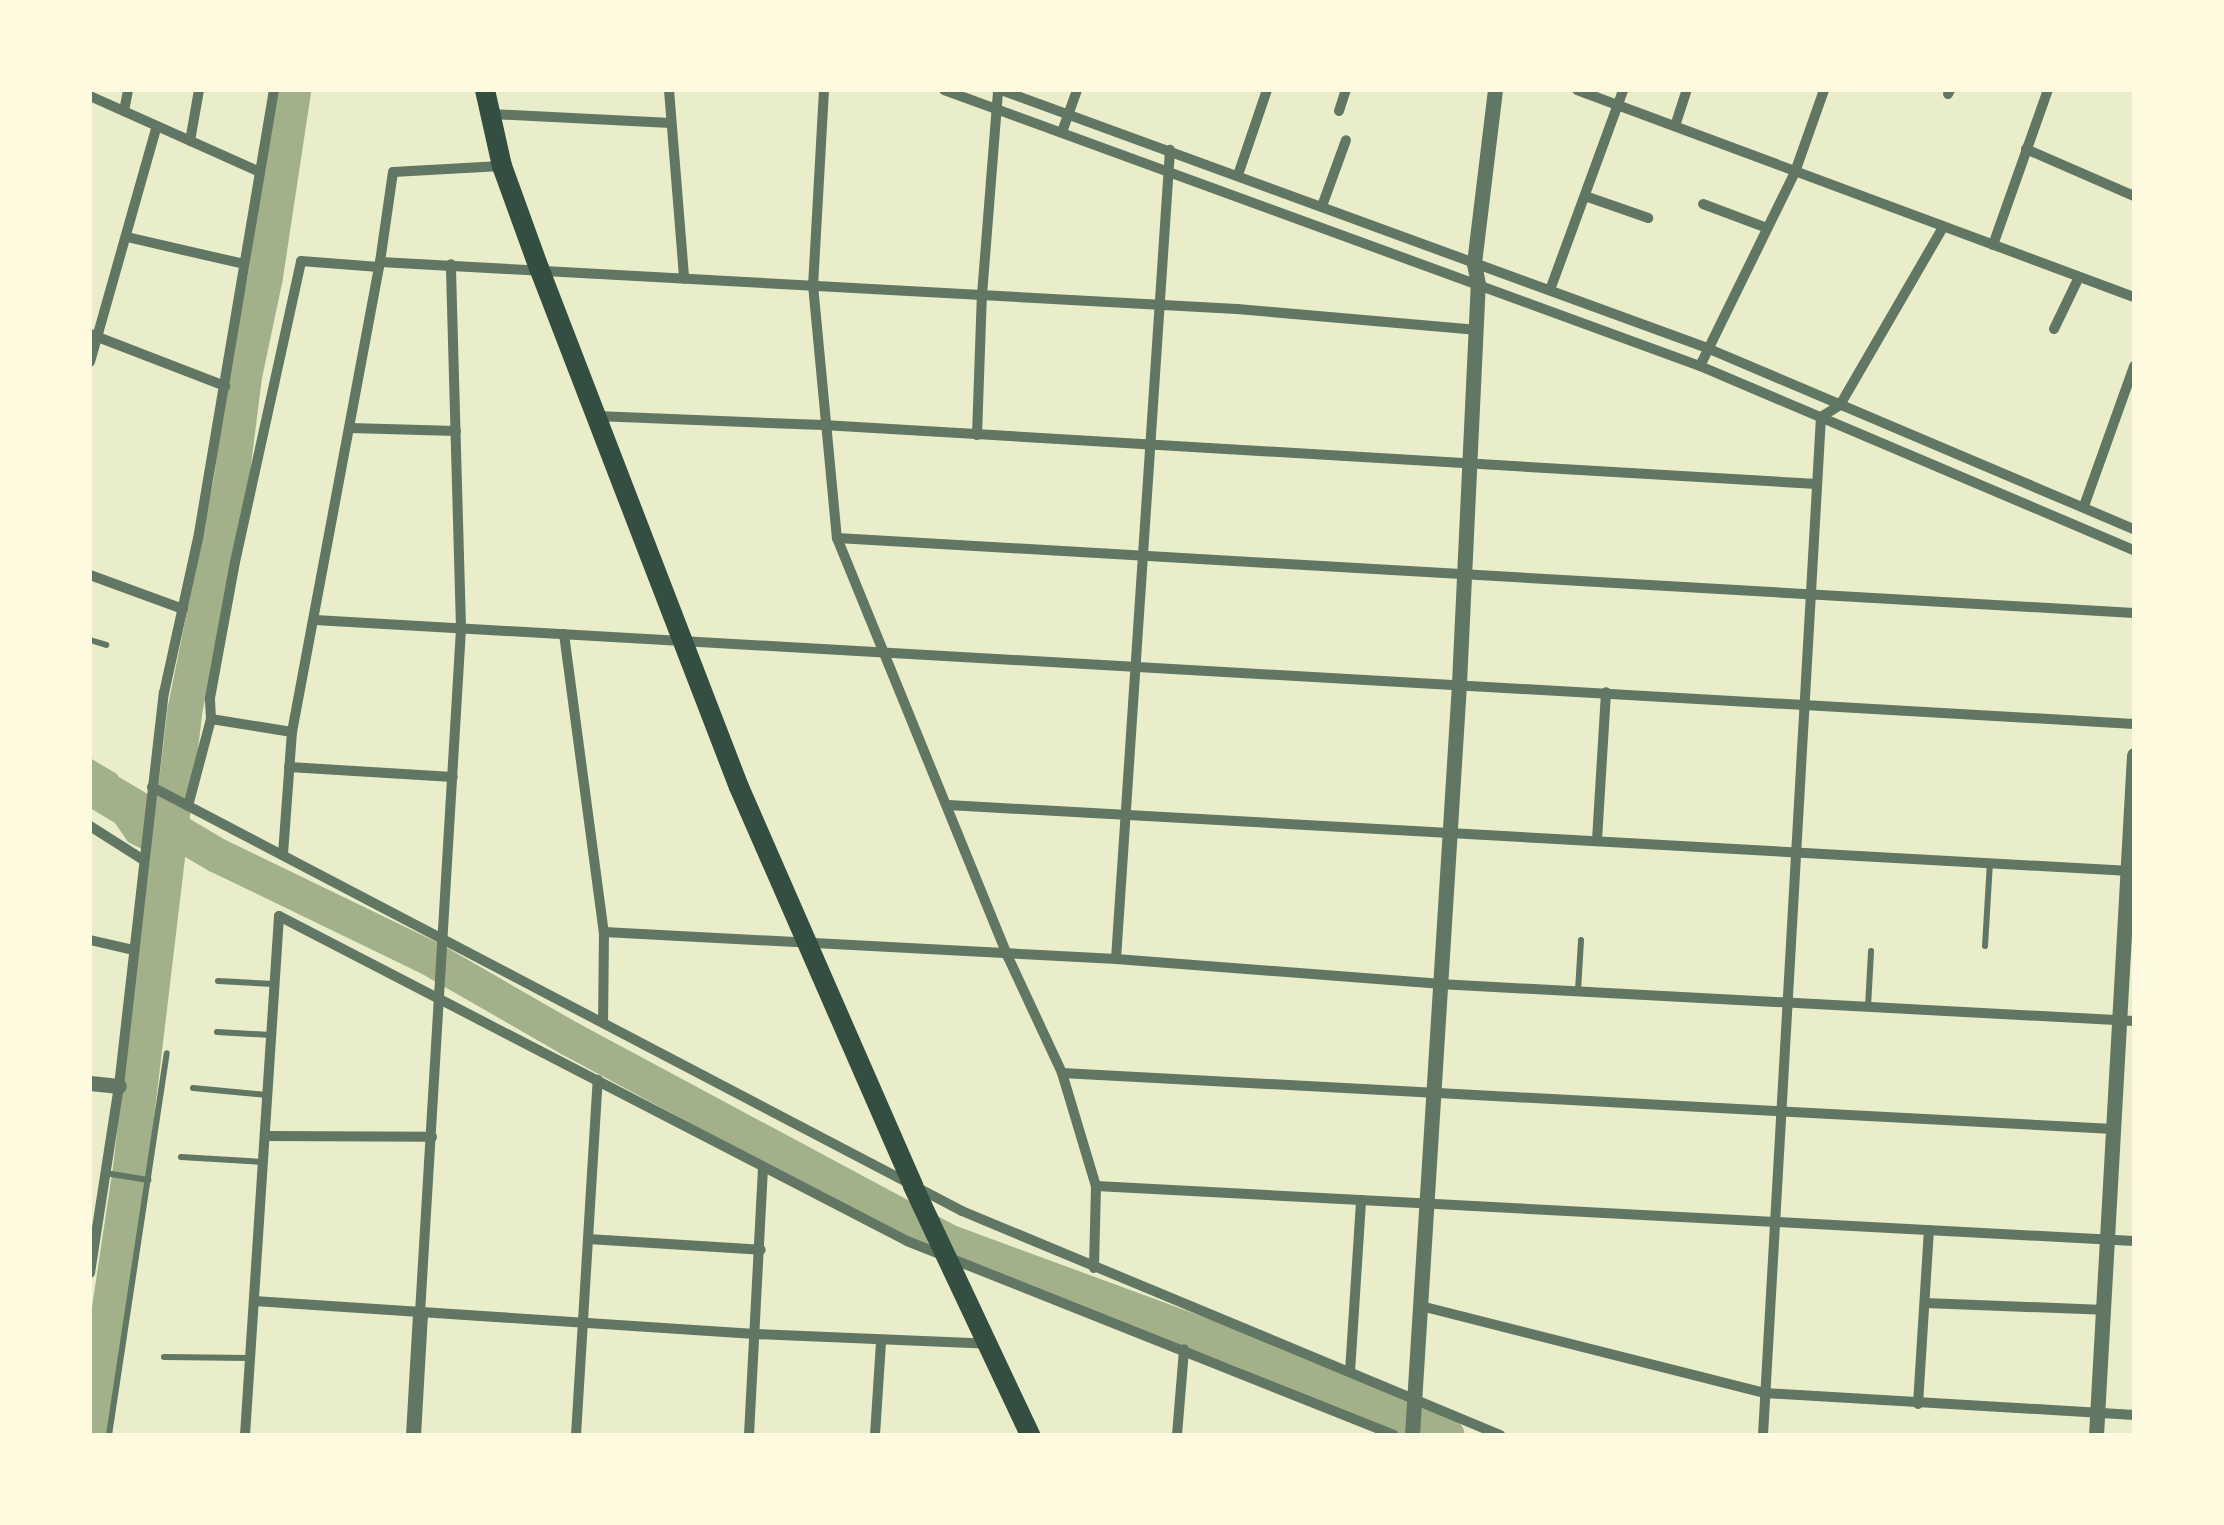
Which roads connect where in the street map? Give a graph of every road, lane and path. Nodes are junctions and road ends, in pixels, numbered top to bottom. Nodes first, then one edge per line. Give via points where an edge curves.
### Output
1 (128, 90) edge
2 (199, 90) edge
3 (274, 90) edge
4 (486, 90) edge
5 (668, 90) edge
6 (824, 90) edge
7 (944, 90) edge
8 (1000, 90) edge
9 (1076, 90) edge
10 (1267, 90) edge
11 (1346, 90) edge
12 (1495, 90) edge
13 (1577, 90) edge
14 (1623, 90) edge
15 (1687, 90) edge
16 (1824, 90) edge
17 (2048, 90) edge
18 (90, 96) edge
19 (1618, 105) junction
20 (997, 109) junction
21 (1338, 111) dead end
22 (124, 112) junction
23 (491, 114) junction
24 (1068, 114) junction
25 (671, 123) junction
26 (157, 126) junction
27 (1675, 126) junction
28 (1062, 132) junction
29 (190, 140) junction
30 (1346, 140) dead end
31 (2026, 149) junction
32 (1170, 150) junction
33 (502, 166) junction
34 (1166, 170) junction
35 (260, 172) junction
36 (1794, 172) junction
37 (1238, 175) junction
38 (1584, 196) junction
39 (2134, 196) edge
40 (1704, 204) dead end
41 (1322, 206) junction
42 (1648, 218) dead end
43 (1944, 227) junction
44 (1767, 228) junction
45 (127, 236) junction
46 (1992, 245) junction
47 (1474, 263) junction
48 (244, 264) junction
49 (451, 264) junction
50 (380, 265) junction
51 (539, 268) junction
52 (2079, 277) junction
53 (684, 278) junction
54 (1478, 284) junction
55 (813, 285) junction
56 (1550, 290) junction
57 (982, 295) junction
58 (2134, 297) edge
59 (1158, 305) junction
60 (2054, 329) dead end
61 (1475, 330) junction
62 (94, 336) edge
63 (1707, 348) junction
64 (90, 362) edge
65 (1700, 366) junction
66 (2134, 366) edge
67 (224, 386) junction
68 (1840, 405) junction
69 (596, 416) junction
70 (1822, 418) junction
71 (824, 424) junction
72 (350, 428) junction
73 (456, 431) junction
74 (978, 435) junction
75 (1152, 445) junction
76 (1468, 464) junction
77 (1816, 484) junction
78 (2084, 506) junction
79 (2134, 529) edge
80 (836, 538) junction
81 (2134, 550) edge
82 (1141, 554) junction
83 (1463, 573) junction
84 (90, 575) edge
85 (1810, 592) junction
86 (183, 609) junction
87 (2134, 613) edge
88 (315, 620) junction
89 (461, 628) junction
90 (564, 634) junction
91 (90, 640) edge
92 (680, 641) junction
93 (106, 646) dead end
94 (886, 655) junction
95 (1139, 668) junction
96 (1459, 683) junction
97 (1606, 692) junction
98 (1806, 704) junction
99 (211, 719) junction
100 (2134, 724) edge
101 (292, 732) junction
102 (2134, 755) edge
103 (288, 768) junction
104 (453, 777) junction
105 (151, 790) junction
106 (2133, 795) edge
107 (183, 803) junction
108 (948, 805) junction
109 (1127, 818) junction
110 (90, 826) edge
111 (1449, 832) junction
112 (1597, 840) junction
113 (1796, 852) junction
114 (283, 854) junction
115 (142, 859) junction
116 (1990, 863) junction
117 (2131, 871) edge
118 (604, 932) junction
119 (90, 940) edge
120 (1581, 940) dead end
121 (444, 943) junction
122 (806, 943) junction
123 (1986, 946) dead end
124 (132, 950) junction
125 (1870, 951) dead end
126 (1008, 957) junction
127 (1116, 959) junction
128 (218, 981) dead end
129 (275, 984) junction
130 (1439, 984) junction
131 (1578, 991) junction
132 (442, 998) junction
133 (1787, 1002) junction
134 (1868, 1007) junction
135 (2127, 1020) edge
136 (603, 1022) junction
137 (217, 1032) dead end
138 (272, 1035) junction
139 (167, 1053) dead end
140 (1062, 1073) junction
141 (598, 1080) junction
142 (90, 1083) edge
143 (119, 1086) junction
144 (193, 1088) dead end
145 (1432, 1094) junction
146 (268, 1095) junction
147 (1780, 1111) junction
148 (2114, 1129) junction
149 (266, 1136) junction
150 (432, 1137) junction
151 (181, 1158) dead end
152 (264, 1162) junction
153 (764, 1167) junction
154 (105, 1173) junction
155 (148, 1180) junction
156 (913, 1186) junction
157 (1096, 1186) junction
158 (1361, 1200) junction
159 (1427, 1204) junction
160 (1774, 1220) junction
161 (1930, 1230) junction
162 (588, 1239) junction
163 (2109, 1239) junction
164 (2134, 1240) edge
165 (761, 1250) junction
166 (948, 1256) junction
167 (1094, 1268) junction
168 (90, 1273) edge
169 (254, 1301) junction
170 (1925, 1303) junction
171 (1421, 1306) junction
172 (2104, 1310) junction
173 (420, 1313) junction
174 (582, 1324) junction
175 (755, 1334) junction
176 (880, 1341) junction
177 (990, 1344) junction
178 (1184, 1349) junction
179 (164, 1357) dead end
180 (250, 1358) junction
181 (1350, 1372) junction
182 (1765, 1393) junction
183 (1415, 1404) junction
184 (1918, 1404) junction
185 (2098, 1413) junction
186 (2134, 1415) edge
187 (109, 1435) edge
188 (245, 1435) edge
189 (413, 1435) edge
190 (576, 1435) edge
191 (748, 1435) edge
192 (874, 1435) edge
193 (1030, 1435) edge
194 (1177, 1435) edge
195 (1394, 1435) edge
196 (1412, 1435) edge
197 (1500, 1435) edge
198 (1762, 1435) edge
199 (2096, 1435) edge

1 - 22 street
2 - 29 street
3 - 35 street
4 - 23 main road
5 - 25 street
6 - 55 street
7 - 20 street
8 - 20 street
8 - 24 street
9 - 24 street
10 - 37 street
11 - 21 street
12 - 47 street
13 - 19 street
14 - 19 street
15 - 27 street
16 - 36 street
17 - 31 street
18 - 22 street
19 - 27 street
19 - 38 street
20 - 28 street
20 - 57 street
22 - 26 street
23 - 25 street
23 - 33 main road
24 - 28 street
24 - 32 street
25 - 53 street
26 - 29 street
26 - 45 street
27 - 36 street
28 - 34 street
29 - 35 street
30 - 41 street
31 - 39 street
31 - 46 street
32 - 34 street
32 - 37 street
33 - 50 street via 393,172
33 - 51 main road
34 - 54 street
34 - 59 street
35 - 48 street
36 - 43 street
36 - 44 street
37 - 41 street
38 - 42 street
38 - 56 street
40 - 44 street
41 - 47 street
43 - 46 street
43 - 68 street
44 - 63 street
45 - 48 street
45 - 62 street
46 - 52 street
47 - 54 street
47 - 56 street
48 - 67 street
49 - 50 street
49 - 51 street
49 - 73 street
50 - 72 street
50 - 99 street via 301,260 235,562
51 - 53 street
51 - 69 main road
52 - 58 street
52 - 60 street
53 - 55 street
54 - 61 street
54 - 65 street
55 - 57 street
55 - 71 street
56 - 63 street
57 - 59 street
57 - 74 street
59 - 61 street
59 - 75 street
61 - 76 street
62 - 64 street
62 - 67 street
63 - 65 street
63 - 68 street
65 - 70 street
66 - 78 street
67 - 86 street
68 - 70 street
68 - 78 street
69 - 71 street
69 - 92 main road
70 - 77 street
70 - 81 street
71 - 74 street
71 - 80 street
72 - 73 street
72 - 88 street
73 - 89 street
74 - 75 street
75 - 76 street
75 - 82 street
76 - 77 street
76 - 83 street
77 - 85 street
78 - 79 street
80 - 82 street
80 - 94 street
82 - 83 street
82 - 95 street
83 - 85 street
83 - 96 street
84 - 86 street
85 - 87 street
85 - 98 street
86 - 105 street
88 - 89 street
88 - 101 street
89 - 90 street
89 - 104 street
90 - 92 street
90 - 118 street
91 - 93 lane
92 - 94 street
92 - 122 main road
94 - 95 street
94 - 108 street
95 - 96 street
95 - 109 street
96 - 97 street
96 - 111 street
97 - 98 street
97 - 112 street
98 - 100 street
98 - 113 street
99 - 101 street
99 - 107 street
101 - 103 street
102 - 106 street
103 - 104 street
103 - 114 street
104 - 121 street
105 - 107 street
105 - 115 street
106 - 117 street
107 - 114 street
108 - 109 street
108 - 126 street
109 - 111 street
109 - 127 street
110 - 115 street
111 - 112 street
111 - 130 street
112 - 113 street
113 - 116 street
113 - 133 street
114 - 121 street
115 - 124 street
116 - 117 street
116 - 123 lane
117 - 135 street
118 - 122 street
118 - 136 street
119 - 124 street
120 - 131 lane
121 - 132 street
121 - 136 street
122 - 126 street
122 - 156 main road
124 - 143 street
125 - 134 lane
126 - 127 street
126 - 140 street
127 - 130 street
128 - 129 lane
129 - 132 street via 280,916
129 - 138 street
130 - 131 street
130 - 145 street
131 - 133 street
132 - 141 street
132 - 150 street
133 - 134 street
133 - 147 street
134 - 135 street
135 - 148 street
136 - 156 street
137 - 138 lane
138 - 146 street
139 - 155 lane
140 - 145 street
140 - 157 street
141 - 153 street
141 - 162 street
142 - 143 street
143 - 154 street
144 - 146 lane
145 - 147 street
145 - 159 street
146 - 149 street
147 - 148 street
147 - 160 street
148 - 163 street
149 - 150 street
149 - 152 street
150 - 173 street
151 - 152 lane
152 - 169 street
153 - 165 street
153 - 166 street
154 - 155 lane
154 - 168 street
155 - 187 lane
156 - 166 main road
156 - 167 street
157 - 158 street
157 - 167 street
158 - 159 street
158 - 181 street
159 - 160 street
159 - 171 street
160 - 161 street
160 - 182 street
161 - 163 street
161 - 170 street
162 - 165 street
162 - 174 street
163 - 164 street
163 - 172 street
165 - 175 street
166 - 177 main road
166 - 178 street
167 - 181 street
169 - 173 street
169 - 180 street
170 - 172 street
170 - 184 street
171 - 182 street
171 - 183 street
172 - 185 street
173 - 174 street
173 - 189 street
174 - 175 street
174 - 190 street
175 - 176 street
175 - 191 street
176 - 177 street
176 - 192 street
177 - 193 main road
178 - 194 street
178 - 195 street
179 - 180 lane
180 - 188 street
181 - 183 street
182 - 184 street
182 - 198 street
183 - 196 street
183 - 197 street
184 - 185 street
185 - 186 street
185 - 199 street

